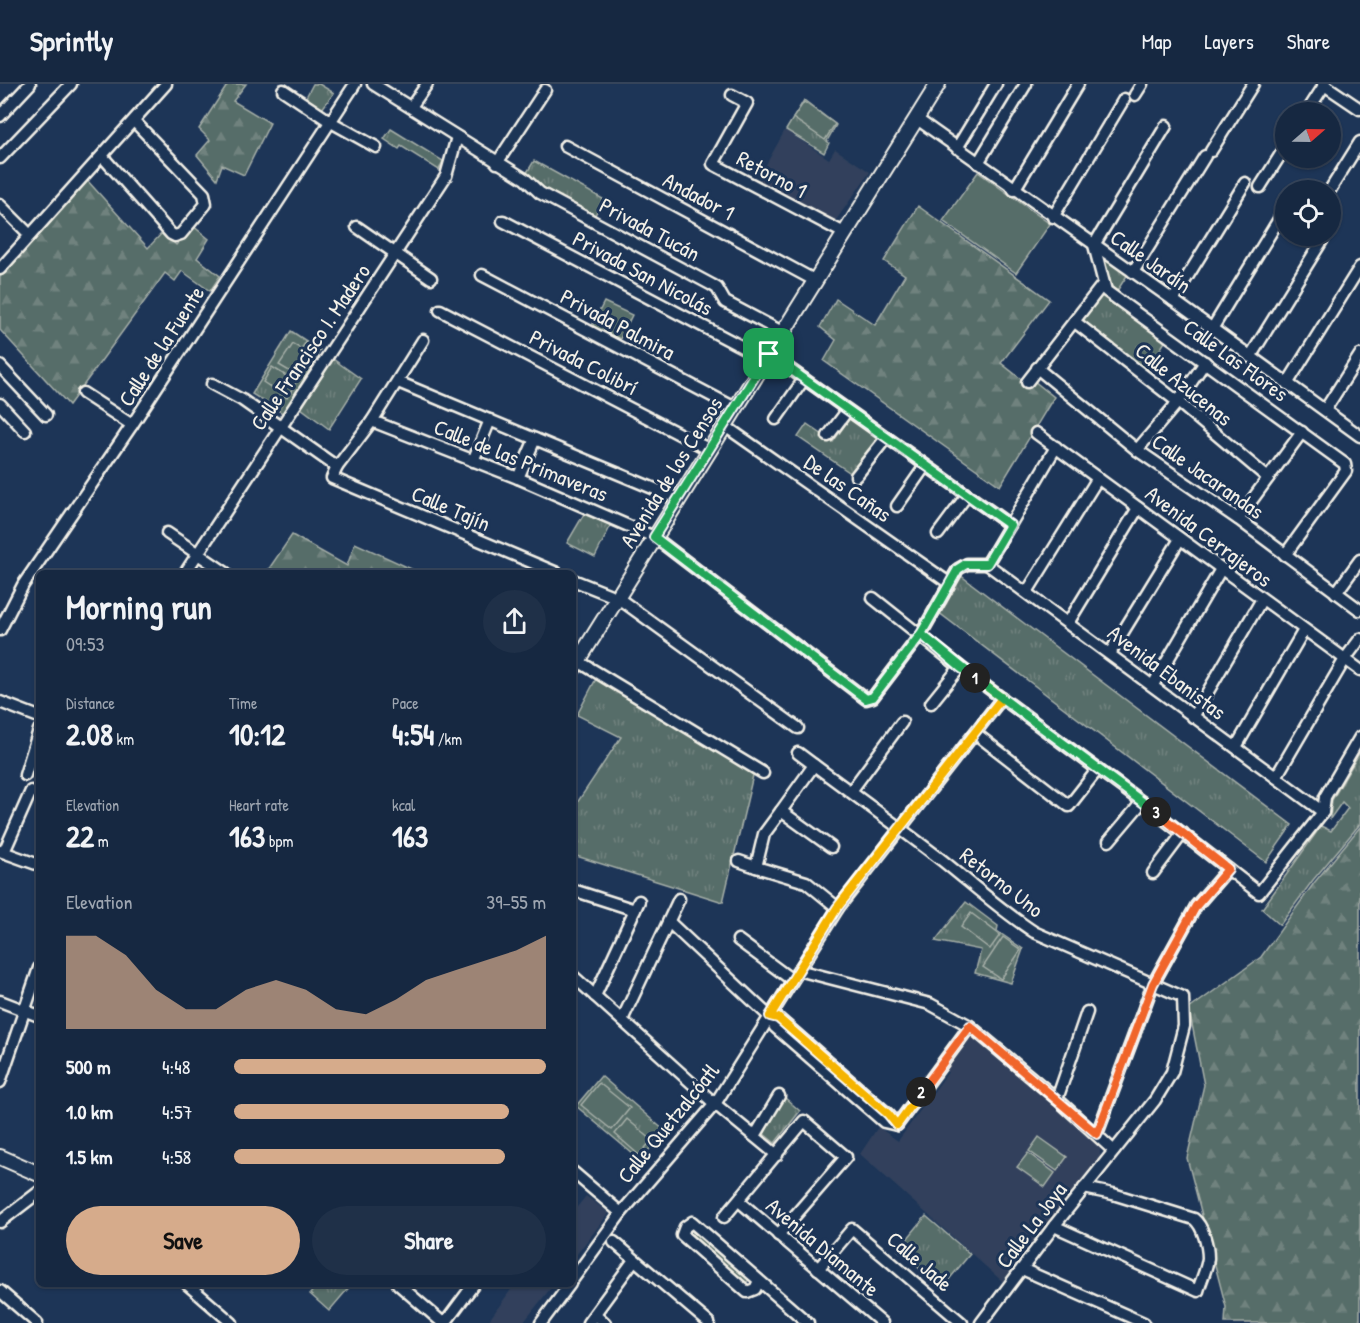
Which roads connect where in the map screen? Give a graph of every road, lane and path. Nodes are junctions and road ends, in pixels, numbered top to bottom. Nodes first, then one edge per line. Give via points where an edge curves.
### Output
1 (30, 84) edge
2 (71, 84) edge
3 (166, 84) edge
4 (356, 84) edge
5 (373, 84) edge
6 (427, 84) edge
7 (938, 84) edge
8 (996, 84) edge
9 (1026, 84) edge
10 (1078, 84) edge
11 (1142, 84) edge
12 (1253, 84) edge
13 (1324, 84) edge
14 (283, 90) dead end
15 (545, 90) dead end
16 (732, 95) dead end
17 (1313, 102) edge
18 (411, 106) junction
19 (1360, 109) edge
20 (0, 116) edge
21 (917, 120) junction
22 (134, 121) junction
23 (331, 122) junction
24 (1166, 126) dead end
25 (457, 137) junction
26 (1360, 142) edge
27 (565, 146) dead end
28 (376, 147) dead end
29 (957, 148) junction
30 (102, 156) junction
31 (0, 158) edge
32 (497, 163) junction
33 (978, 163) junction
34 (1275, 163) edge
35 (1336, 180) edge
36 (1245, 183) dead end
37 (1260, 187) dead end
38 (1014, 189) junction
39 (0, 205) edge
40 (1053, 217) junction
41 (503, 221) dead end
42 (1275, 226) edge
43 (357, 227) dead end
44 (844, 233) junction
45 (30, 235) junction
46 (1094, 244) junction
47 (1319, 246) edge
48 (395, 254) junction
49 (1360, 267) edge
50 (0, 268) edge
51 (1133, 272) junction
52 (482, 275) dead end
53 (431, 279) dead end
54 (814, 280) junction
55 (1103, 284) junction
56 (1173, 300) junction
57 (440, 310) dead end
58 (1075, 322) junction
59 (1212, 329) junction
60 (782, 332) junction
61 (423, 340) dead end
62 (1360, 355) edge
63 (767, 356) junction
64 (1250, 357) junction
65 (1205, 362) junction
66 (0, 366) edge
67 (1037, 368) junction
68 (804, 380) junction
69 (398, 382) junction
70 (1027, 382) dead end
71 (212, 384) dead end
72 (1287, 384) junction
73 (83, 393) dead end
74 (1178, 402) junction
75 (0, 404) edge
76 (735, 408) junction
77 (1324, 410) junction
78 (847, 411) junction
79 (46, 415) dead end
80 (776, 419) dead end
81 (490, 420) junction
82 (372, 421) junction
83 (132, 426) junction
84 (725, 426) junction
85 (280, 428) junction
86 (25, 431) dead end
87 (1302, 432) junction
88 (1036, 433) dead end
89 (828, 436) dead end
90 (1360, 436) edge
91 (886, 438) junction
92 (535, 439) junction
93 (1056, 447) junction
94 (710, 450) junction
95 (1137, 450) junction
96 (473, 461) junction
97 (337, 466) junction
98 (925, 466) junction
99 (856, 476) dead end
100 (518, 478) junction
101 (1098, 478) junction
102 (1268, 478) junction
103 (967, 495) junction
104 (679, 499) junction
105 (897, 506) dead end
106 (1138, 508) junction
107 (1238, 519) junction
108 (1010, 525) junction
109 (167, 533) dead end
110 (938, 534) dead end
111 (654, 537) junction
112 (1180, 539) junction
113 (197, 555) junction
114 (1285, 555) junction
115 (1360, 560) edge
116 (987, 564) junction
117 (1221, 569) junction
118 (187, 570) edge
119 (221, 570) edge
120 (550, 570) edge
121 (576, 581) edge
122 (949, 583) junction
123 (1027, 592) junction
124 (1336, 593) junction
125 (618, 598) junction
126 (873, 598) dead end
127 (1262, 599) junction
128 (1360, 610) edge
129 (1068, 623) junction
130 (0, 630) edge
131 (1304, 630) junction
132 (921, 634) junction
133 (1360, 639) edge
134 (1110, 653) junction
135 (1345, 659) junction
136 (576, 663) edge
137 (576, 666) edge
138 (960, 667) junction
139 (1360, 670) edge
140 (1152, 685) junction
141 (1002, 698) junction
142 (0, 702) edge
143 (932, 703) dead end
144 (36, 716) edge
145 (1193, 717) junction
146 (902, 722) dead end
147 (798, 728) dead end
148 (975, 733) junction
149 (1360, 737) edge
150 (36, 740) edge
151 (1236, 747) junction
152 (798, 753) dead end
153 (814, 765) junction
154 (1098, 770) junction
155 (763, 773) dead end
156 (25, 775) dead end
157 (1276, 777) junction
158 (31, 791) dead end
159 (850, 791) junction
160 (1142, 802) junction
161 (781, 811) junction
162 (1323, 812) junction
163 (899, 829) junction
164 (1183, 833) junction
165 (1109, 841) dead end
166 (831, 847) dead end
167 (2, 852) edge
168 (739, 861) dead end
169 (36, 865) edge
170 (756, 867) junction
171 (1228, 869) junction
172 (1153, 873) dead end
173 (576, 891) edge
174 (679, 899) dead end
175 (837, 908) junction
176 (669, 922) junction
177 (738, 940) dead end
178 (795, 975) junction
179 (36, 976) edge
180 (576, 979) edge
181 (1153, 984) junction
182 (595, 996) junction
183 (0, 1001) edge
184 (23, 1010) junction
185 (1087, 1012) dead end
186 (36, 1015) edge
187 (770, 1016) junction
188 (622, 1020) junction
189 (970, 1026) junction
190 (0, 1082) edge
191 (779, 1096) dead end
192 (1057, 1099) junction
193 (714, 1104) junction
194 (1097, 1134) junction
195 (755, 1136) junction
196 (1114, 1151) junction
197 (777, 1155) junction
198 (0, 1157) edge
199 (36, 1173) edge
200 (576, 1175) edge
201 (1084, 1188) junction
202 (36, 1194) edge
203 (739, 1201) junction
204 (621, 1213) junction
205 (724, 1218) dead end
206 (0, 1222) edge
207 (1054, 1226) junction
208 (778, 1235) junction
209 (614, 1242) dead end
210 (634, 1260) junction
211 (818, 1269) junction
212 (1022, 1269) junction
213 (576, 1275) edge
214 (759, 1281) junction
215 (190, 1287) edge
216 (402, 1287) edge
217 (472, 1287) edge
218 (568, 1287) edge
219 (2, 1296) edge
220 (591, 1318) edge
221 (983, 1322) edge
222 (37, 1323) edge
223 (232, 1323) edge
224 (444, 1323) edge
225 (541, 1323) edge
226 (605, 1323) edge
227 (709, 1323) edge
228 (808, 1323) edge
229 (882, 1323) edge
230 (962, 1323) edge
231 (1144, 1323) edge

1 - 20 street
2 - 31 street
3 - 22 street
4 - 23 street, Calle de la Fuente
5 - 18 street, Privada Tucán
6 - 18 street
7 - 21 street, Avenida de los Censos
8 - 29 street
9 - 33 street
10 - 38 street
11 - 40 street via 1129,97
12 - 51 street
13 - 17 street
13 - 19 street
14 - 23 street
15 - 32 street
16 - 44 street, Retorno 1 via 747,104 713,164
18 - 25 street, Privada Tucán
21 - 29 street, Calle Jardín
21 - 44 street, Avenida de los Censos
22 - 30 street
22 - 30 street via 207,199 181,234 171,234
23 - 28 street
23 - 83 street, Calle de la Fuente
24 - 46 street
25 - 32 street, Privada Tucán
25 - 48 street, Calle Francisco I. Madero via 446,176
26 - 35 street
27 - 54 street, Andador 1
29 - 33 street, Calle Jardín
30 - 45 street
32 - 60 street, Privada Tucán via 540,193 712,285 725,302
33 - 38 street, Calle Jardín
34 - 37 street
36 - 56 street
38 - 40 street, Calle Jardín
39 - 45 street
40 - 46 street, Calle Jardín
41 - 63 street, Privada San Nicolás
42 - 59 street
43 - 48 street
44 - 54 street, Avenida de los Censos
45 - 50 street
46 - 51 street, Calle Jardín
46 - 55 street
47 - 64 street
48 - 53 street
48 - 85 street, Calle Francisco I. Madero
49 - 72 street
51 - 56 street, Calle Jardín
52 - 76 street, Privada Palmira
54 - 60 street, Avenida de los Censos
55 - 58 street
55 - 65 street, Calle Las Flores via 1106,291
56 - 59 street, Calle Jardín
57 - 94 street, Privada Colibrí
58 - 67 street
58 - 74 street, Calle Azucenas
59 - 64 street, Calle Jardín
60 - 63 street, Avenida de los Censos
61 - 69 street
62 - 77 street
63 - 68 street, Privada San Nicolás
63 - 76 street, Avenida de los Censos
64 - 72 street, Calle Jardín
65 - 74 street
65 - 87 street, Calle Las Flores
66 - 79 street
67 - 70 street
67 - 95 street, Calle Jacarandas
68 - 78 street, Privada San Nicolás
68 - 80 street
69 - 81 street
69 - 82 street
71 - 85 street
72 - 77 street, Calle Jardín
73 - 83 street
74 - 95 street
74 - 102 street, Calle Azucenas
75 - 86 street
76 - 84 street, Avenida de los Censos
77 - 90 street, Calle Jardín
78 - 89 street
78 - 91 street, Privada San Nicolás
81 - 92 street
81 - 96 street
82 - 96 street, Calle de las Primaveras
82 - 97 street
83 - 130 street, Calle de la Fuente via 23,585
84 - 94 street, Avenida de los Censos
84 - 122 street, De las Cañas
85 - 97 street
85 - 113 street, Calle Francisco I. Madero
87 - 102 street
87 - 114 street, Calle Las Flores via 1347,468
88 - 93 street, Avenida Cerrajeros
91 - 98 street, Privada San Nicolás
91 - 99 street
92 - 100 street
92 - 104 street
93 - 101 street, Avenida Cerrajeros
93 - 108 street
94 - 104 street, Avenida de los Censos
95 - 107 street, Calle Jacarandas
96 - 100 street, Calle de las Primaveras
97 - 120 street, Calle Tajín via 332,478
98 - 103 street, Privada San Nicolás
98 - 105 street
100 - 111 street, Calle de las Primaveras
101 - 106 street, Avenida Cerrajeros
101 - 123 street
102 - 107 street
103 - 108 street, Privada San Nicolás
103 - 110 street
104 - 111 street, Avenida de los Censos
106 - 112 street, Avenida Cerrajeros
106 - 129 street
107 - 114 street, Calle Jacarandas
108 - 116 street
109 - 113 street
111 - 125 street, Avenida de los Censos
111 - 132 street, Calle de las Primaveras via 866,699
112 - 117 street, Avenida Cerrajeros
112 - 134 street
113 - 118 street, Calle Francisco I. Madero
113 - 119 street
114 - 124 street, Calle Jacarandas
115 - 124 street
116 - 122 street via 962,566
116 - 123 street, Avenida Ebanistas
117 - 127 street, Avenida Cerrajeros
117 - 140 street
121 - 125 street
122 - 132 street
123 - 129 street, Avenida Ebanistas
124 - 128 street, Calle Jacarandas
125 - 136 street, Avenida de los Censos
125 - 147 street
126 - 132 street
127 - 131 street, Avenida Cerrajeros
127 - 145 street
129 - 134 street, Avenida Ebanistas
131 - 135 street, Avenida Cerrajeros
131 - 151 street
132 - 138 street
133 - 135 street
134 - 140 street, Avenida Ebanistas
135 - 139 street, Avenida Cerrajeros
135 - 157 street
137 - 155 street
138 - 141 street
138 - 143 street
140 - 145 street, Avenida Ebanistas
141 - 148 street, Calle Quetzalcóatl
141 - 154 street
142 - 144 street
145 - 151 street, Avenida Ebanistas
146 - 159 street
148 - 154 street via 1069,806
148 - 163 street, Calle Quetzalcóatl
149 - 162 street via 1325,797
150 - 156 street
151 - 157 street, Avenida Ebanistas
152 - 153 street, Retorno Uno
153 - 159 street, Retorno Uno
153 - 161 street
154 - 160 street
157 - 162 street, Avenida Ebanistas
158 - 167 street
159 - 163 street, Retorno Uno
160 - 164 street
160 - 165 street
161 - 166 street
161 - 170 street via 764,834
162 - 171 street via 1259,893
163 - 175 street, Calle Quetzalcóatl
163 - 181 street, Retorno Uno via 1034,932
164 - 171 street
164 - 172 street
167 - 169 street
168 - 170 street
170 - 175 street via 806,882
171 - 181 street via 1196,906
173 - 182 street via 637,906
174 - 176 street
175 - 178 street, Calle Quetzalcóatl
176 - 187 street
176 - 188 street
177 - 178 street
178 - 187 street, Calle Quetzalcóatl
178 - 189 street via 930,1004
179 - 184 street
180 - 182 street
181 - 194 street
181 - 196 street, Retorno Uno via 1184,997 1184,1026 1172,1072
182 - 188 street
183 - 184 street
184 - 186 street
184 - 190 street
185 - 192 street
187 - 189 street via 775,1027 884,1122 897,1125
187 - 193 street, Calle Quetzalcóatl
188 - 193 street
189 - 192 street
191 - 195 street
192 - 194 street
193 - 195 street
193 - 204 street, Calle Quetzalcóatl
194 - 196 street
195 - 197 street
196 - 201 street, Calle La Joya
197 - 203 street
197 - 208 street via 804,1121 846,1157
198 - 199 street
200 - 204 street
201 - 207 street, Calle La Joya
201 - 207 street via 1198,1222 1208,1260 1198,1291
202 - 206 street
203 - 205 street
203 - 208 street, Avenida Diamante
204 - 213 street, Calle Quetzalcóatl
207 - 212 street, Calle La Joya
208 - 211 street, Avenida Diamante
209 - 210 street
210 - 220 street
210 - 227 street
211 - 229 street, Avenida Diamante
211 - 230 street, Calle Jade via 852,1229
212 - 221 street, Calle La Joya
212 - 231 street
214 - 214 street via 692,1222 686,1225 682,1234 747,1292 755,1289
214 - 228 street
215 - 223 street
216 - 224 street
217 - 224 street
218 - 225 street
219 - 222 street
220 - 226 street

